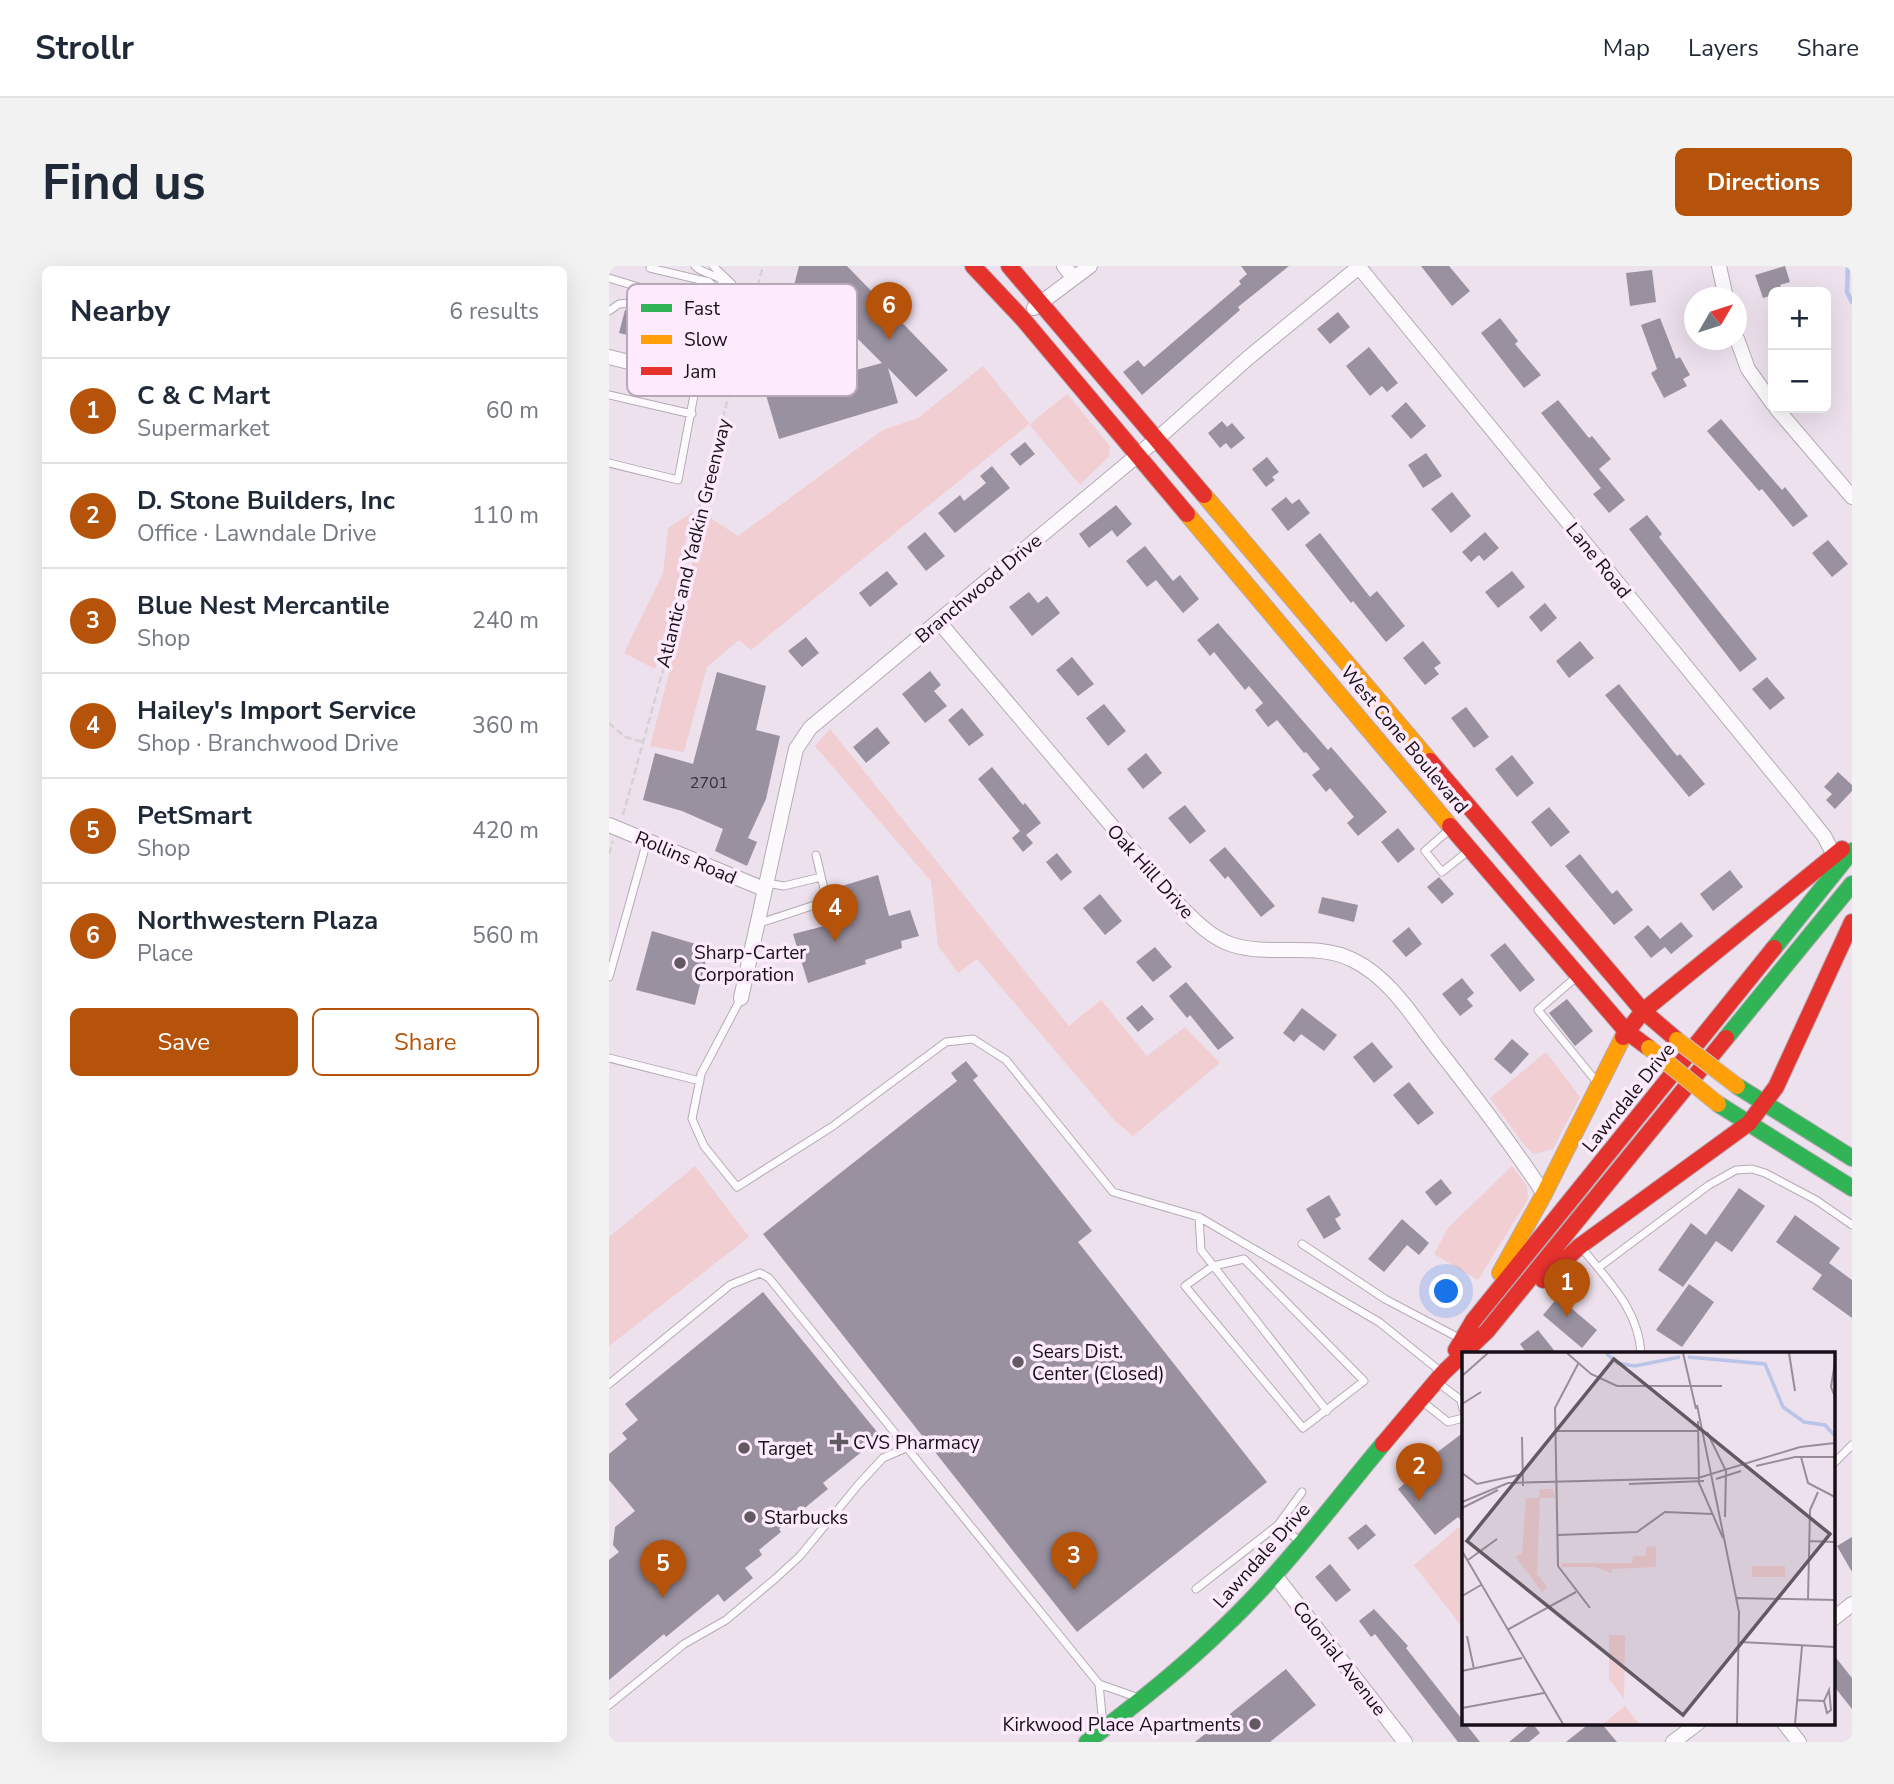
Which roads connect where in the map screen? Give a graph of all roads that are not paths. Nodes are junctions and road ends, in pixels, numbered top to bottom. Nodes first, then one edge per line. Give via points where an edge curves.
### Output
1 (695, 266) edge
2 (713, 266) edge
3 (973, 266) edge
4 (1009, 266) edge
5 (1090, 266) edge
6 (1359, 266) edge
7 (1719, 266) edge
8 (650, 268) edge
9 (1069, 272) edge
10 (609, 278) edge
11 (629, 284) edge
12 (711, 284) edge
13 (722, 284) edge
14 (732, 284) edge
15 (1724, 287) edge
16 (627, 303) edge
17 (1041, 303) junction
18 (609, 311) edge
19 (1022, 318) junction
20 (1741, 350) edge
21 (609, 357) edge
22 (627, 362) edge
23 (609, 395) edge
24 (695, 396) edge
25 (1768, 396) edge
26 (1781, 413) edge
27 (692, 414) junction
28 (1157, 439) junction
29 (1137, 455) junction
30 (609, 463) edge
31 (1852, 497) edge
32 (939, 622) junction
33 (615, 827) edge
34 (1452, 827) junction
35 (647, 841) junction
36 (1852, 841) edge
37 (1470, 849) junction
38 (1852, 851) edge
39 (816, 855) dead end
40 (1835, 855) junction
41 (821, 877) junction
42 (1852, 884) edge
43 (764, 886) junction
44 (1852, 922) edge
45 (757, 924) junction
46 (1577, 976) junction
47 (609, 977) edge
48 (741, 998) joint
49 (1643, 1011) junction
50 (1626, 1031) junction
51 (609, 1058) edge
52 (700, 1082) junction
53 (1598, 1083) junction
54 (1766, 1102) junction
55 (1749, 1123) junction
56 (1852, 1158) edge
57 (1852, 1188) edge
58 (1544, 1194) junction
59 (1199, 1217) junction
60 (1852, 1225) edge
61 (1302, 1244) dead end
62 (1580, 1246) junction
63 (1213, 1266) junction
64 (1598, 1268) junction
65 (1480, 1326) junction
66 (1463, 1340) junction
67 (1641, 1352) edge
68 (1439, 1377) junction
69 (609, 1384) edge
70 (1421, 1400) junction
71 (1462, 1403) edge
72 (1327, 1411) junction
73 (1462, 1418) edge
74 (1852, 1445) edge
75 (906, 1448) junction
76 (1835, 1462) edge
77 (1302, 1492) dead end
78 (1278, 1525) junction
79 (1301, 1543) junction
80 (1274, 1574) junction
81 (1196, 1589) dead end
82 (1852, 1604) edge
83 (1835, 1617) edge
84 (1099, 1684) junction
85 (1143, 1698) junction
86 (609, 1705) edge
87 (1697, 1724) edge
88 (1785, 1724) edge
89 (1107, 1736) edge
90 (1087, 1742) edge
91 (1405, 1742) edge
92 (1673, 1742) edge
93 (1799, 1742) edge

1 - 13 lane via 721,279
2 - 14 lane
3 - 19 main road, West Cone Boulevard
4 - 17 main road, West Cone Boulevard
5 - 9 street
6 - 28 street, Branchwood Drive
6 - 40 street, Lane Road via 1784,785
7 - 15 street
8 - 12 lane
9 - 17 street
10 - 11 lane
16 - 18 lane
17 - 19 street
17 - 28 main road, West Cone Boulevard
19 - 29 main road, West Cone Boulevard
20 - 25 street via 1748,369
21 - 22 street
23 - 27 lane
24 - 27 lane
26 - 31 street
27 - 30 lane via 678,480
28 - 29 street, Branchwood Drive
28 - 49 main road, West Cone Boulevard
29 - 32 street, Branchwood Drive
29 - 34 main road, West Cone Boulevard
32 - 43 street, Branchwood Drive via 810,728 796,750
32 - 58 street, Oak Hill Drive via 1178,904 1215,937 1253,949 1341,955 1389,988 1499,1126
33 - 35 street, Rollins Road
34 - 37 main road, West Cone Boulevard
34 - 37 lane via 1425,850 1442,872
35 - 43 street, Rollins Road
35 - 47 lane
36 - 40 main road
37 - 46 main road, West Cone Boulevard
38 - 65 main road, Lawndale Drive
39 - 41 lane
40 - 49 main road
41 - 43 lane
41 - 45 lane via 827,901
42 - 65 main road, Lawndale Drive
43 - 45 street, Branchwood Drive
44 - 54 main road
45 - 48 street, Branchwood Drive
46 - 50 main road, West Cone Boulevard
46 - 53 lane via 1538,1010
48 - 52 lane
49 - 50 main road
49 - 54 main road, West Cone Boulevard, bridge via 1737,1086
50 - 53 main road
50 - 55 main road, West Cone Boulevard, bridge
51 - 52 lane
52 - 59 lane via 692,1119 704,1146 737,1186 833,1125 946,1042 974,1039 1006,1060 1113,1192
53 - 58 main road
54 - 55 main road
54 - 56 main road, West Cone Boulevard
55 - 57 main road, West Cone Boulevard
55 - 62 main road
58 - 65 main road
59 - 63 lane via 1201,1250
59 - 68 lane via 1380,1322
60 - 64 lane via 1765,1173 1736,1170
61 - 66 lane via 1385,1299
62 - 64 lane
62 - 65 main road
63 - 72 lane
63 - 72 lane via 1185,1286 1303,1428
63 - 72 lane via 1244,1259 1364,1381
64 - 67 lane via 1629,1308
65 - 66 main road, Lawndale Drive
65 - 68 main road, Lawndale Drive
66 - 68 main road, Lawndale Drive
68 - 70 main road, Lawndale Drive
68 - 71 lane
69 - 75 lane via 730,1285 760,1273 769,1278
70 - 73 lane via 1448,1422
70 - 79 main road, Lawndale Drive
74 - 76 lane
75 - 84 lane
75 - 86 lane via 883,1458 776,1578
77 - 78 lane
78 - 79 lane
78 - 81 lane
79 - 80 main road, Lawndale Drive
80 - 85 main road, Lawndale Drive via 1224,1628
80 - 91 street, Colonial Avenue
82 - 83 street
84 - 85 lane
84 - 89 lane
85 - 89 main road, Lawndale Drive
87 - 92 street
88 - 93 street
89 - 90 main road, Lawndale Drive

